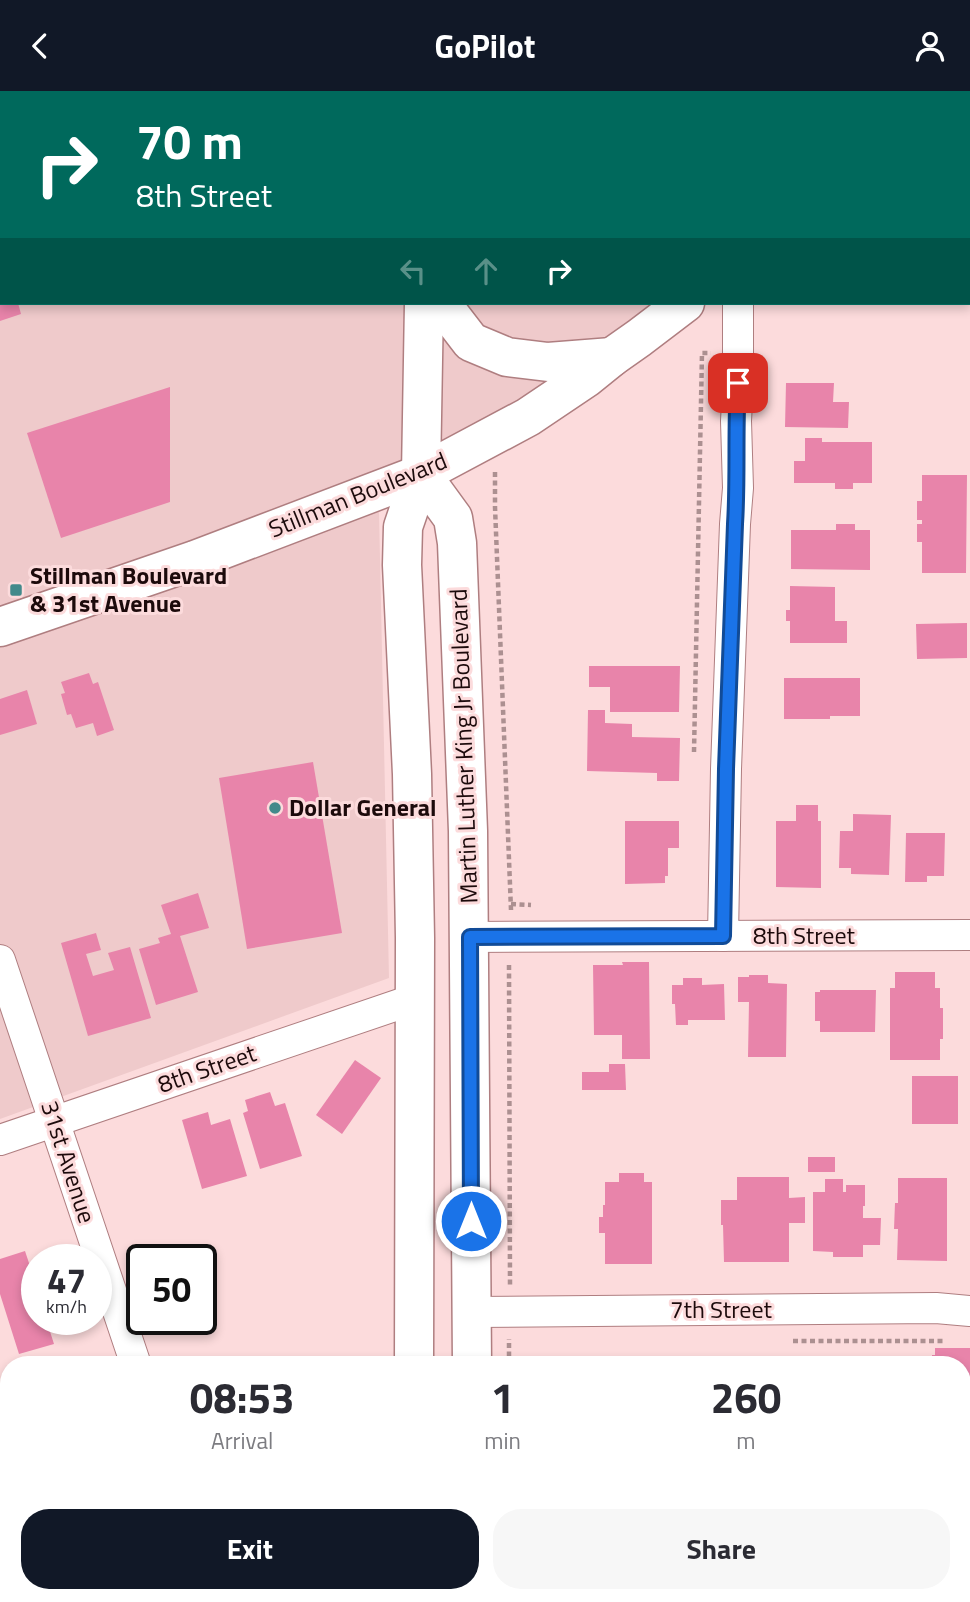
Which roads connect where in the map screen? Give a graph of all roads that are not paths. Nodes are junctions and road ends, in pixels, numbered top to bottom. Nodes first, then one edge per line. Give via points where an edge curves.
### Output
1 (424, 305) edge
2 (443, 305) edge
3 (682, 305) edge
4 (738, 305) edge
5 (612, 356) junction
6 (421, 474) junction
7 (0, 627) edge
8 (723, 936) junction
9 (970, 936) edge
10 (470, 937) junction
11 (0, 960) edge
12 (415, 999) junction
13 (55, 1122) junction
14 (0, 1140) edge
15 (970, 1311) edge
16 (472, 1312) junction
17 (133, 1356) edge
18 (414, 1356) edge
19 (472, 1356) edge

1 - 6 main road
2 - 5 main road via 471,342 507,357 548,362
3 - 5 main road, Stillman Boulevard
4 - 8 street via 738,488
5 - 6 main road, Stillman Boulevard via 528,417
6 - 7 main road, Stillman Boulevard via 195,560
6 - 10 main road, Martin Luther King Jr Boulevard via 453,518 457,543
6 - 12 main road via 403,527 402,565 412,774
8 - 9 street, 8th Street
8 - 10 street, 8th Street
10 - 16 main road, Martin Luther King Jr Boulevard
11 - 13 street, 31st Avenue
12 - 13 street, 8th Street
12 - 18 main road
13 - 14 street, 8th Street
13 - 17 street, 31st Avenue
15 - 16 street, 7th Street
16 - 19 main road, Martin Luther King Jr Boulevard

